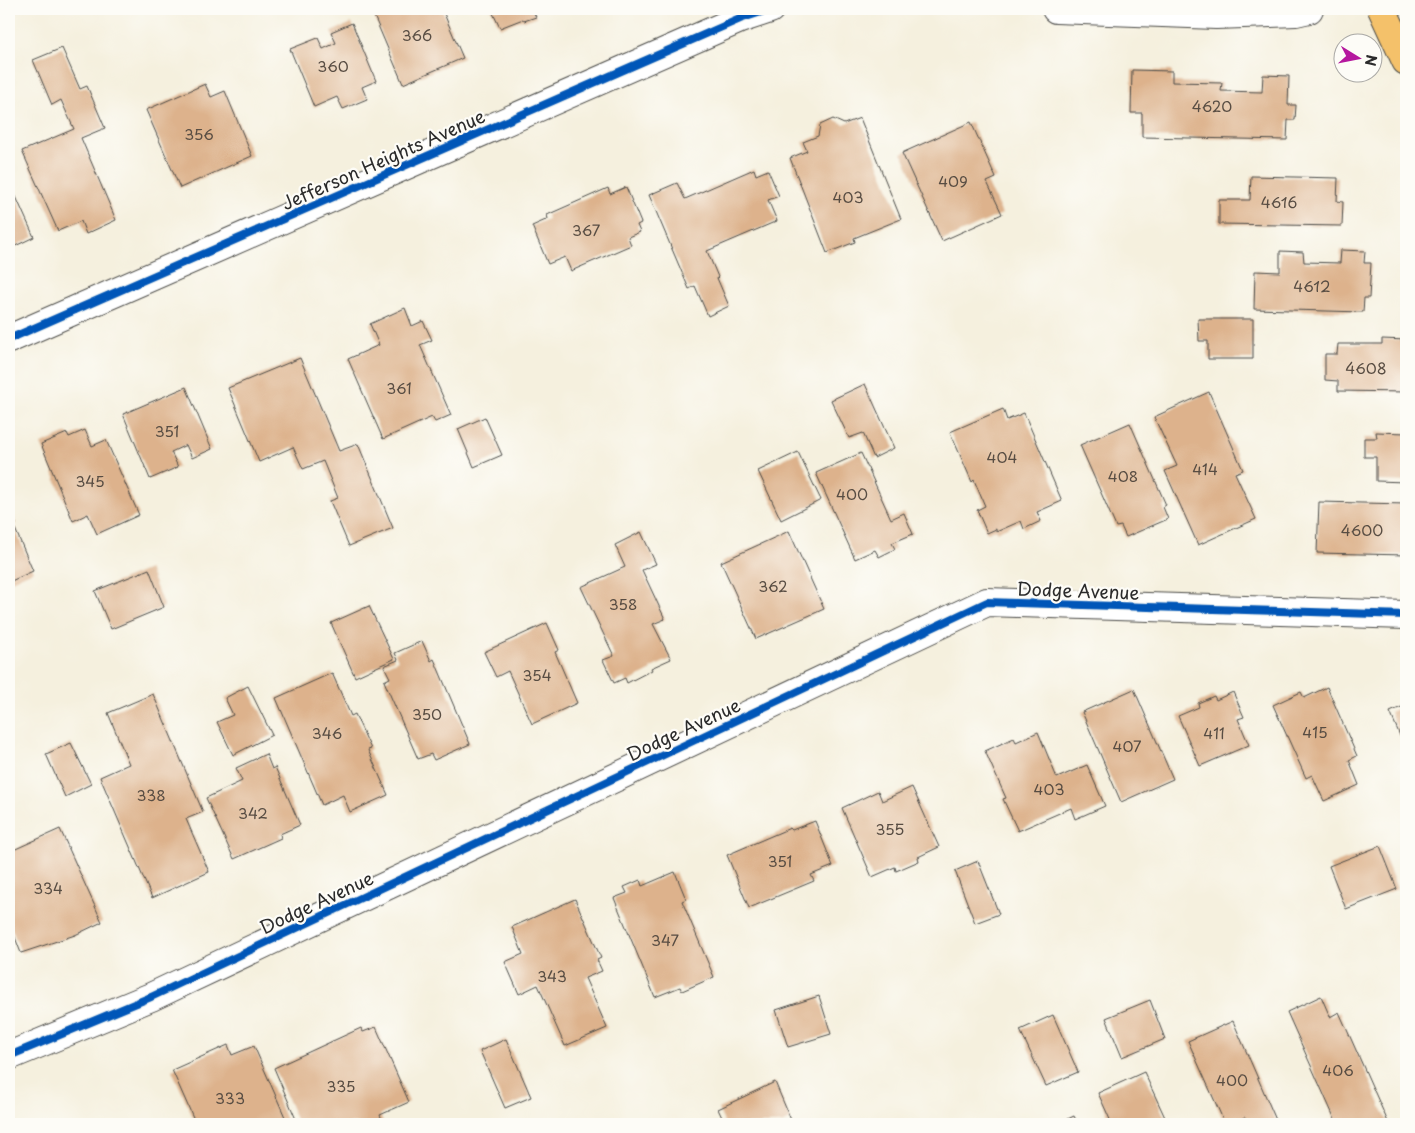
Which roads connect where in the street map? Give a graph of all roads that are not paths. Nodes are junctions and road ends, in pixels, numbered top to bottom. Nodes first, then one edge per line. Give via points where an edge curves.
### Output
1 (770, 9) edge
2 (1056, 9) edge
3 (1309, 9) edge
4 (1382, 9) edge
5 (737, 14) edge
6 (1406, 61) edge
7 (9, 339) edge
8 (1406, 615) edge
9 (9, 1056) edge

1 - 5 street, Jefferson Heights Avenue
2 - 3 street via 1216,15
4 - 6 main road
5 - 7 street, Jefferson Heights Avenue
8 - 9 street, Dodge Avenue via 988,602 151,997

